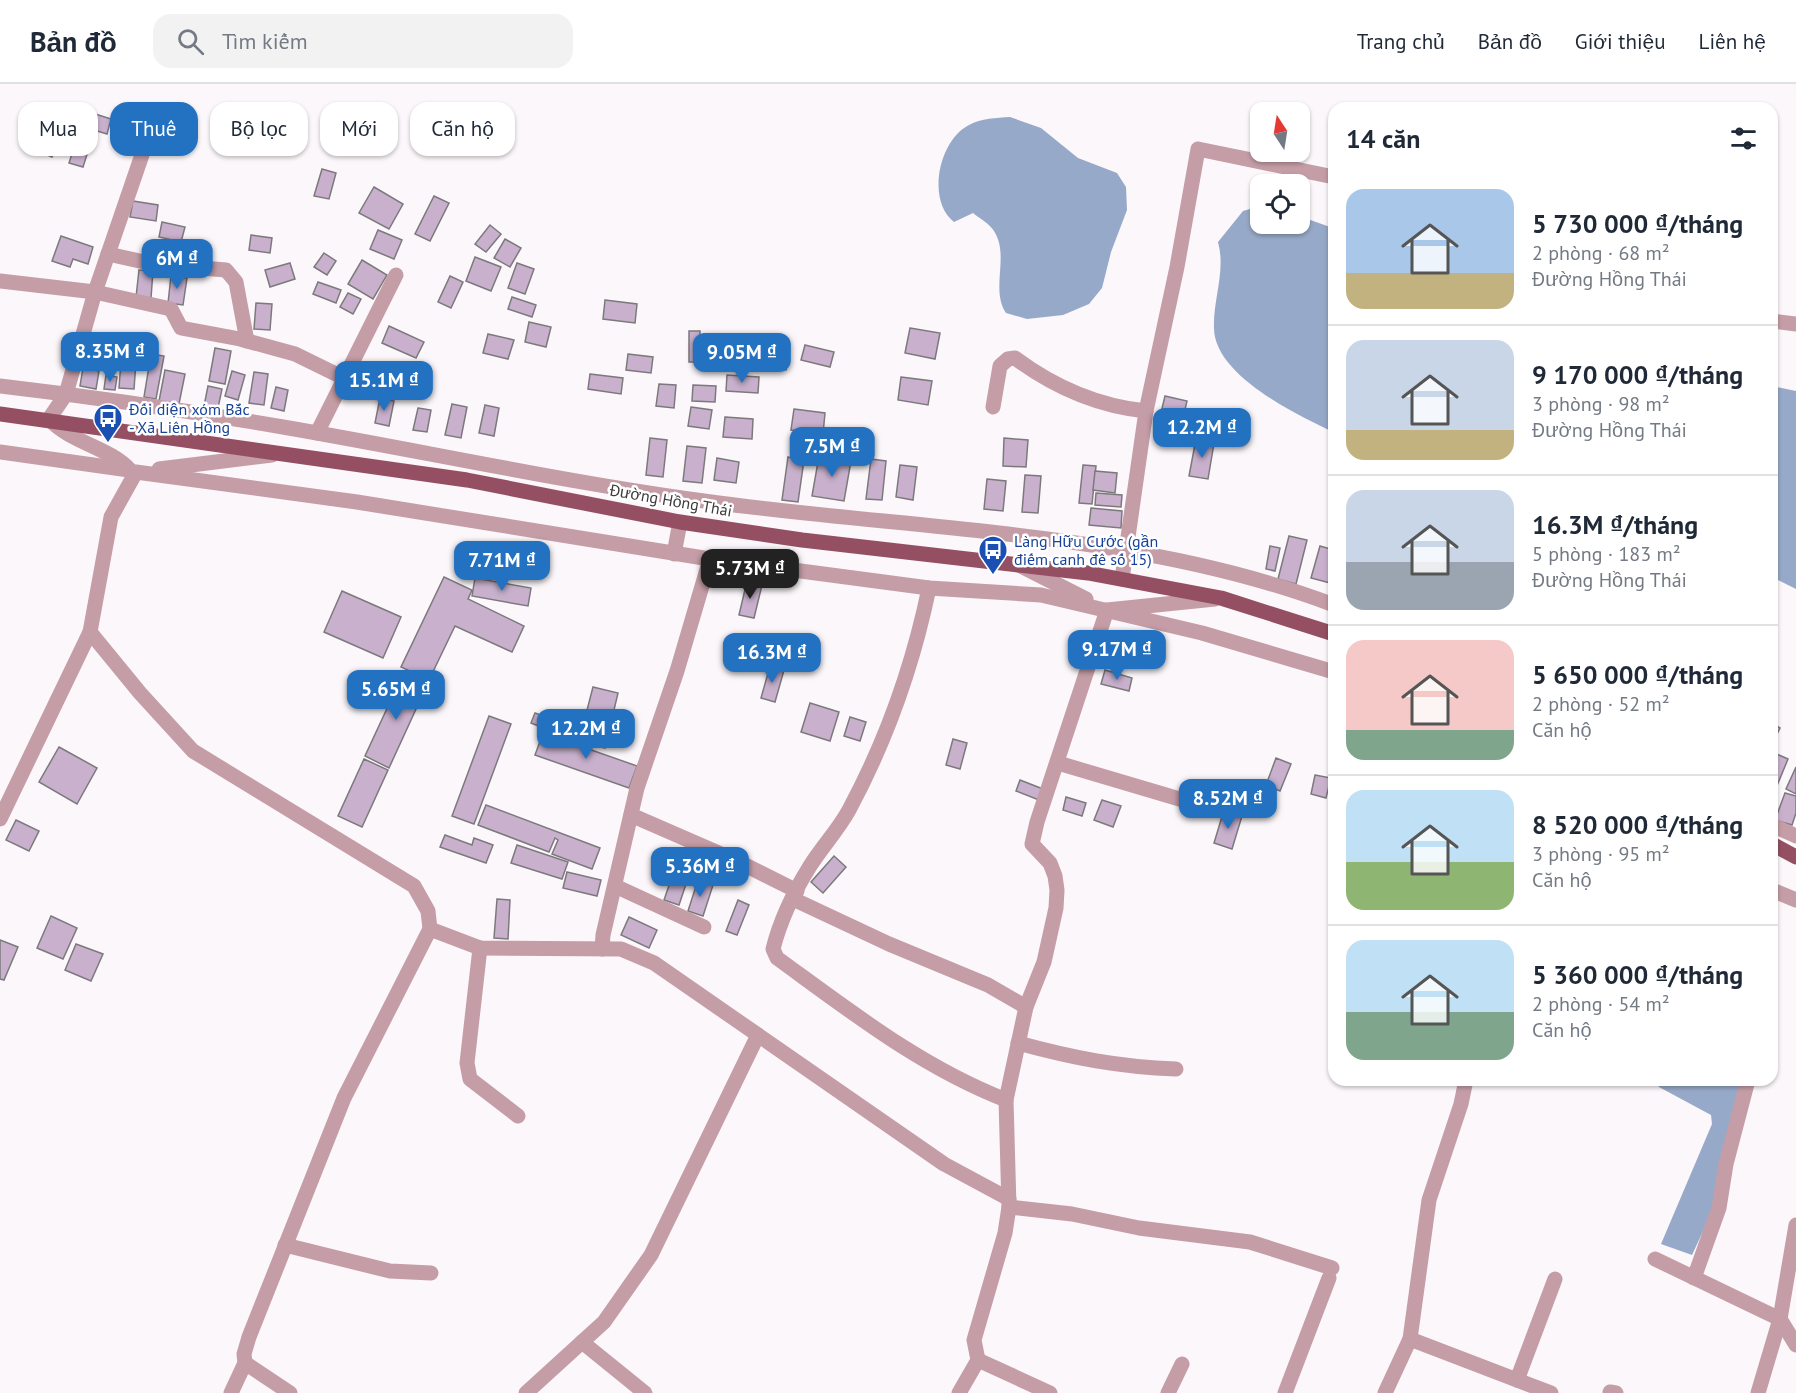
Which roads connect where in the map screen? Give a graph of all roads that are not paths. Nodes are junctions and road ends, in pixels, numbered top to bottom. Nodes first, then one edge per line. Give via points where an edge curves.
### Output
1 (142, 156) edge
2 (1328, 176) edge
3 (108, 254) junction
4 (396, 274) dead end
5 (0, 281) edge
6 (95, 292) junction
7 (1778, 322) edge
8 (1796, 324) edge
9 (247, 341) junction
10 (344, 378) junction
11 (0, 386) edge
12 (66, 394) junction
13 (993, 407) dead end
14 (1146, 411) junction
15 (0, 414) edge
16 (50, 419) junction
17 (317, 433) junction
18 (0, 452) edge
19 (275, 455) junction
20 (133, 471) junction
21 (680, 522) junction
22 (1128, 551) junction
23 (674, 554) junction
24 (710, 559) junction
25 (1014, 562) junction
26 (1122, 579) junction
27 (928, 588) junction
28 (1221, 598) junction
29 (1328, 603) edge
30 (1107, 610) junction
31 (90, 632) junction
32 (1328, 632) edge
33 (1328, 670) edge
34 (1058, 762) junction
35 (1193, 803) dead end
36 (2, 810) edge
37 (631, 816) junction
38 (1778, 828) edge
39 (1796, 836) edge
40 (1778, 847) edge
41 (1796, 857) edge
42 (615, 886) junction
43 (1778, 892) edge
44 (795, 895) junction
45 (1796, 900) edge
46 (704, 927) dead end
47 (430, 929) junction
48 (480, 948) junction
49 (602, 949) junction
50 (1026, 1007) junction
51 (758, 1035) junction
52 (1018, 1043) junction
53 (1176, 1069) dead end
54 (1465, 1086) edge
55 (1746, 1086) edge
56 (1006, 1100) junction
57 (518, 1116) dead end
58 (1009, 1203) junction
59 (1796, 1225) edge
60 (285, 1245) junction
61 (1655, 1259) dead end
62 (431, 1273) dead end
63 (1695, 1278) junction
64 (1555, 1279) dead end
65 (1780, 1319) junction
66 (1410, 1339) junction
67 (582, 1342) junction
68 (1796, 1345) edge
69 (978, 1360) junction
70 (245, 1363) junction
71 (1182, 1364) dead end
72 (1517, 1380) junction
73 (231, 1393) edge
74 (290, 1393) edge
75 (526, 1393) edge
76 (645, 1393) edge
77 (959, 1393) edge
78 (1050, 1393) edge
79 (1168, 1393) edge
80 (1285, 1393) edge
81 (1385, 1393) edge
82 (1551, 1393) edge
83 (1758, 1393) edge

1 - 3 street
2 - 14 street via 1198,149
3 - 6 street
3 - 9 street via 153,264 226,270 236,282
4 - 10 street
5 - 6 street
6 - 9 street via 171,309 181,328
6 - 12 street
7 - 8 street
9 - 10 street via 295,354
10 - 17 street
11 - 12 street
12 - 16 street
12 - 17 street
13 - 14 street via 999,366 1015,358 1062,388 1111,406
14 - 22 street
15 - 16 main road, Đường Hồng Thái
16 - 19 main road, Đường Hồng Thái
16 - 20 street
17 - 22 street via 528,474 705,502
18 - 20 street
19 - 20 street
19 - 21 main road, Đường Hồng Thái via 467,480
20 - 23 street via 357,502
20 - 31 street via 111,517
21 - 23 street
21 - 25 main road, Đường Hồng Thái via 802,540
22 - 26 street
22 - 29 street via 1218,570
23 - 24 street
24 - 27 street
24 - 37 street
25 - 26 main road, Đường Hồng Thái
25 - 30 street
26 - 28 main road, Đường Hồng Thái
27 - 30 street via 1041,595
27 - 44 street via 920,629 873,763 848,813
28 - 30 street
28 - 32 main road, Đường Hồng Thái
30 - 33 street
30 - 34 street
31 - 36 street
31 - 47 street via 193,751 414,886 428,911
34 - 35 street
34 - 50 street via 1032,838 1032,844 1050,863 1055,876 1056,908 1044,962
37 - 42 street
37 - 44 street via 739,862
38 - 39 street
40 - 41 main road
42 - 46 street
42 - 49 street
43 - 45 street
44 - 50 street via 889,944 988,985
44 - 56 street via 774,943 777,958 894,1042 941,1071
47 - 48 street
47 - 60 street via 344,1098
48 - 49 street
48 - 57 street via 468,1041 470,1079
49 - 51 street via 621,949 654,963
50 - 52 street
51 - 58 street via 944,1164
51 - 67 street via 651,1255 604,1322
52 - 53 street via 1108,1065
52 - 56 street
54 - 66 street via 1429,1200
55 - 63 street via 1719,1208
56 - 58 street
58 - 69 street via 1005,1233 974,1340
58 - 80 street via 1139,1228 1250,1242 1330,1273
59 - 65 street
60 - 62 street via 390,1271
60 - 70 street via 249,1337
61 - 63 street
63 - 65 street
64 - 72 street
65 - 68 street
65 - 83 street
66 - 72 street
66 - 81 street
67 - 75 street
67 - 76 street
69 - 77 street
69 - 78 street
70 - 73 street
70 - 74 street
71 - 79 street
72 - 82 street

